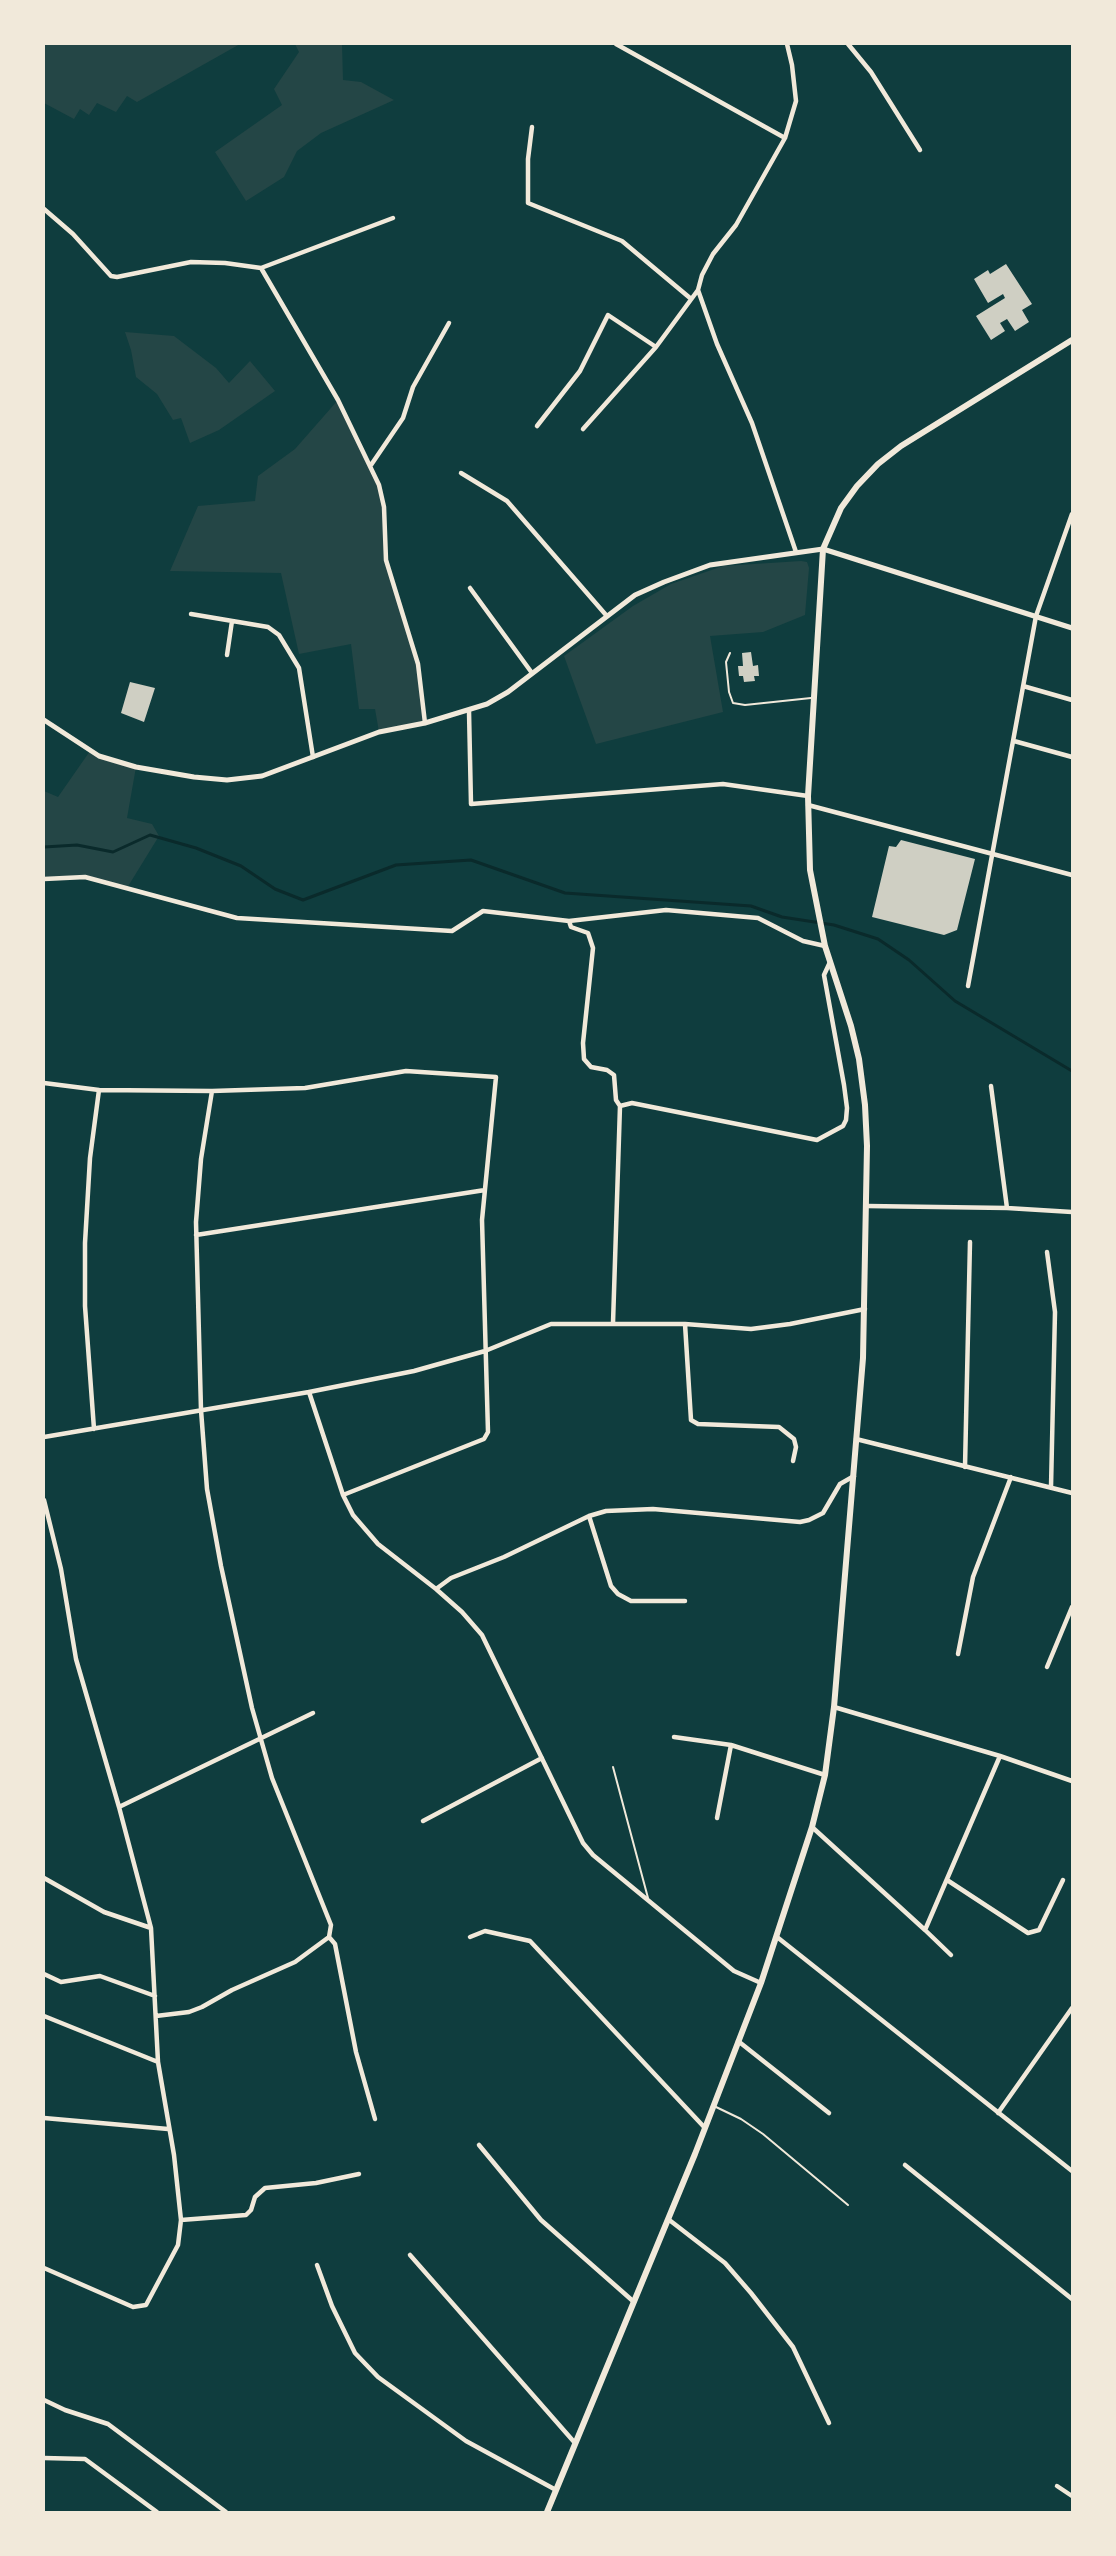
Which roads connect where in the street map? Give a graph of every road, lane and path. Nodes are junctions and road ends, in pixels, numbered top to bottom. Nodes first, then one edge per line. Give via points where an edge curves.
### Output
1 (616, 44) edge
2 (787, 44) edge
3 (848, 44) edge
4 (532, 127) dead end
5 (786, 138) junction
6 (920, 150) dead end
7 (44, 209) edge
8 (393, 218) dead end
9 (261, 268) junction
10 (698, 290) junction
11 (690, 298) junction
12 (449, 323) dead end
13 (1072, 340) edge
14 (656, 347) junction
15 (537, 426) dead end
16 (583, 429) dead end
17 (371, 465) junction
18 (461, 473) dead end
19 (1072, 514) edge
20 (823, 549) junction
21 (796, 552) junction
22 (470, 588) dead end
23 (192, 614) dead end
24 (606, 615) junction
25 (1036, 616) junction
26 (232, 621) junction
27 (1072, 628) edge
28 (730, 652) dead end
29 (227, 655) dead end
30 (532, 673) junction
31 (1023, 686) junction
32 (814, 698) junction
33 (1072, 700) edge
34 (469, 711) junction
35 (44, 720) edge
36 (425, 723) junction
37 (1014, 741) junction
38 (313, 757) junction
39 (1072, 757) edge
40 (808, 796) junction
41 (808, 805) junction
42 (992, 854) junction
43 (1072, 875) edge
44 (44, 879) edge
45 (569, 921) junction
46 (824, 943) junction
47 (830, 962) junction
48 (968, 986) dead end
49 (44, 1083) edge
50 (991, 1086) dead end
51 (99, 1090) junction
52 (212, 1091) junction
53 (620, 1106) junction
54 (485, 1191) junction
55 (867, 1206) junction
56 (1007, 1208) junction
57 (1072, 1212) edge
58 (196, 1234) junction
59 (970, 1242) dead end
60 (1047, 1252) dead end
61 (865, 1310) junction
62 (613, 1323) junction
63 (685, 1324) junction
64 (485, 1351) junction
65 (309, 1392) junction
66 (201, 1410) junction
67 (94, 1429) junction
68 (44, 1437) edge
69 (856, 1439) junction
70 (793, 1461) dead end
71 (965, 1467) junction
72 (854, 1476) junction
73 (1011, 1477) junction
74 (1051, 1486) junction
75 (1072, 1492) edge
76 (343, 1495) junction
77 (44, 1500) edge
78 (589, 1516) junction
79 (436, 1589) junction
80 (685, 1601) dead end
81 (1072, 1607) edge
82 (958, 1654) dead end
83 (1047, 1668) dead end
84 (834, 1707) junction
85 (313, 1713) dead end
86 (674, 1737) dead end
87 (261, 1738) junction
88 (731, 1745) junction
89 (1000, 1756) junction
90 (542, 1758) junction
91 (614, 1767) dead end
92 (825, 1775) junction
93 (1072, 1781) edge
94 (119, 1807) junction
95 (717, 1818) dead end
96 (423, 1821) dead end
97 (812, 1827) junction
98 (44, 1878) edge
99 (947, 1880) junction
100 (1063, 1880) dead end
101 (649, 1901) junction
102 (151, 1928) junction
103 (925, 1930) junction
104 (329, 1937) junction
105 (470, 1937) dead end
106 (777, 1937) junction
107 (951, 1955) dead end
108 (44, 1974) edge
109 (761, 1983) junction
110 (155, 1996) junction
111 (1072, 2008) edge
112 (44, 2016) edge
113 (156, 2016) junction
114 (738, 2041) junction
115 (158, 2062) junction
116 (714, 2105) junction
117 (830, 2113) dead end
118 (998, 2113) junction
119 (44, 2118) edge
120 (375, 2119) dead end
121 (705, 2128) junction
122 (168, 2129) junction
123 (479, 2145) dead end
124 (905, 2165) dead end
125 (1072, 2171) edge
126 (359, 2174) dead end
127 (848, 2205) dead end
128 (668, 2219) junction
129 (181, 2220) junction
130 (410, 2255) dead end
131 (317, 2265) dead end
132 (44, 2268) edge
133 (1072, 2299) edge
134 (634, 2302) junction
135 (44, 2400) edge
136 (829, 2423) dead end
137 (575, 2443) junction
138 (44, 2458) edge
139 (1057, 2486) dead end
140 (556, 2490) junction
141 (1072, 2496) edge
142 (157, 2512) edge
143 (226, 2512) edge
144 (547, 2512) edge

1 - 5 street
2 - 5 street via 796,101
3 - 6 street via 871,72
4 - 11 street via 528,203 622,241
5 - 10 street via 736,225 713,254
7 - 9 street via 111,276 124,277 191,262
8 - 9 street
9 - 17 street
10 - 11 street
10 - 21 street via 752,423
11 - 14 street
12 - 17 street via 413,387 403,418
13 - 20 main road via 878,464 841,508
14 - 15 street via 608,315 580,371
14 - 16 street
17 - 36 street via 384,507 386,560 418,664
18 - 24 street via 507,501
19 - 25 street
20 - 21 street
20 - 25 street
20 - 32 main road
21 - 24 street via 702,567 635,595
22 - 30 street
23 - 26 street
24 - 30 street
25 - 27 street
25 - 31 street
26 - 29 street
26 - 38 street via 274,630 297,660
28 - 32 lane via 726,662 733,703
30 - 34 street via 508,692
31 - 33 street
31 - 37 street
32 - 40 main road
34 - 36 street
34 - 40 street via 471,804 723,784
35 - 38 street via 99,756 194,777 252,778
36 - 38 street via 379,732
37 - 39 street
37 - 42 street
40 - 41 main road
41 - 42 street
41 - 46 main road via 810,870
42 - 43 street
42 - 48 street
44 - 45 street via 85,877 237,918 452,931 483,910
45 - 46 street via 666,910 758,918 803,941
45 - 53 street via 571,927 585,931 593,941 584,1059 591,1067 614,1075
46 - 47 main road
47 - 53 street via 824,975 847,1108 843,1126 817,1140 632,1103
47 - 55 main road via 859,1059 865,1105
49 - 51 street
50 - 56 street
51 - 52 street
51 - 67 street via 85,1243 85,1306
52 - 54 street via 305,1088 406,1071 496,1077
52 - 58 street via 201,1159
53 - 62 street
54 - 58 street
54 - 64 street
55 - 56 street
55 - 61 main road
56 - 57 street
58 - 66 street
59 - 71 street
60 - 74 street via 1055,1312
61 - 63 street via 750,1329
61 - 69 main road
62 - 63 street
62 - 64 street via 551,1324
63 - 70 street via 691,1420 698,1424 779,1427 794,1439
64 - 65 street via 414,1371
64 - 76 street via 488,1432 484,1439
65 - 66 street
65 - 76 street
66 - 67 street
66 - 87 street via 207,1489 221,1566
67 - 68 street
69 - 71 street
69 - 72 main road
71 - 73 street
72 - 78 street via 840,1484 823,1513 809,1521 653,1509 623,1509
72 - 84 main road
73 - 74 street
73 - 82 street via 973,1577
74 - 75 street
76 - 79 street via 353,1515 378,1544
77 - 94 street via 61,1569 76,1659
78 - 79 street via 451,1578
78 - 80 street via 611,1586 618,1594 631,1601
79 - 90 street via 482,1635
81 - 83 street
84 - 89 street
84 - 92 main road
85 - 87 street
86 - 88 street
87 - 94 street
87 - 104 street via 272,1778 331,1925
88 - 92 street
88 - 95 street
89 - 93 street
89 - 99 street
90 - 96 street
90 - 101 street via 584,1843
91 - 101 lane
92 - 97 main road
94 - 102 street
97 - 103 street
97 - 106 main road
98 - 102 street via 104,1912
99 - 100 street via 1028,1933 1039,1930
99 - 103 street
101 - 109 street via 734,1971
102 - 110 street
103 - 107 street
104 - 113 street via 295,1962 202,2007
104 - 120 street via 335,1944 356,2052
105 - 121 street via 485,1931 530,1941
106 - 109 main road
106 - 118 street
108 - 110 street via 61,1982 100,1976
109 - 114 main road
110 - 113 street
111 - 118 street
112 - 115 street
113 - 115 street
114 - 116 main road
114 - 117 street
115 - 122 street
116 - 121 main road
116 - 127 lane via 763,2134
118 - 125 street
119 - 122 street
121 - 128 main road
122 - 129 street
123 - 134 street via 541,2220
124 - 133 street
126 - 129 street via 265,2188 246,2215
128 - 134 main road
128 - 136 street via 725,2263 751,2293 793,2348
129 - 132 street via 177,2245 146,2305 133,2307
130 - 137 street
131 - 140 street via 355,2353 378,2377 466,2441
134 - 137 main road
135 - 143 street via 108,2424
137 - 140 main road
138 - 142 street via 85,2459
139 - 141 street
140 - 144 main road

